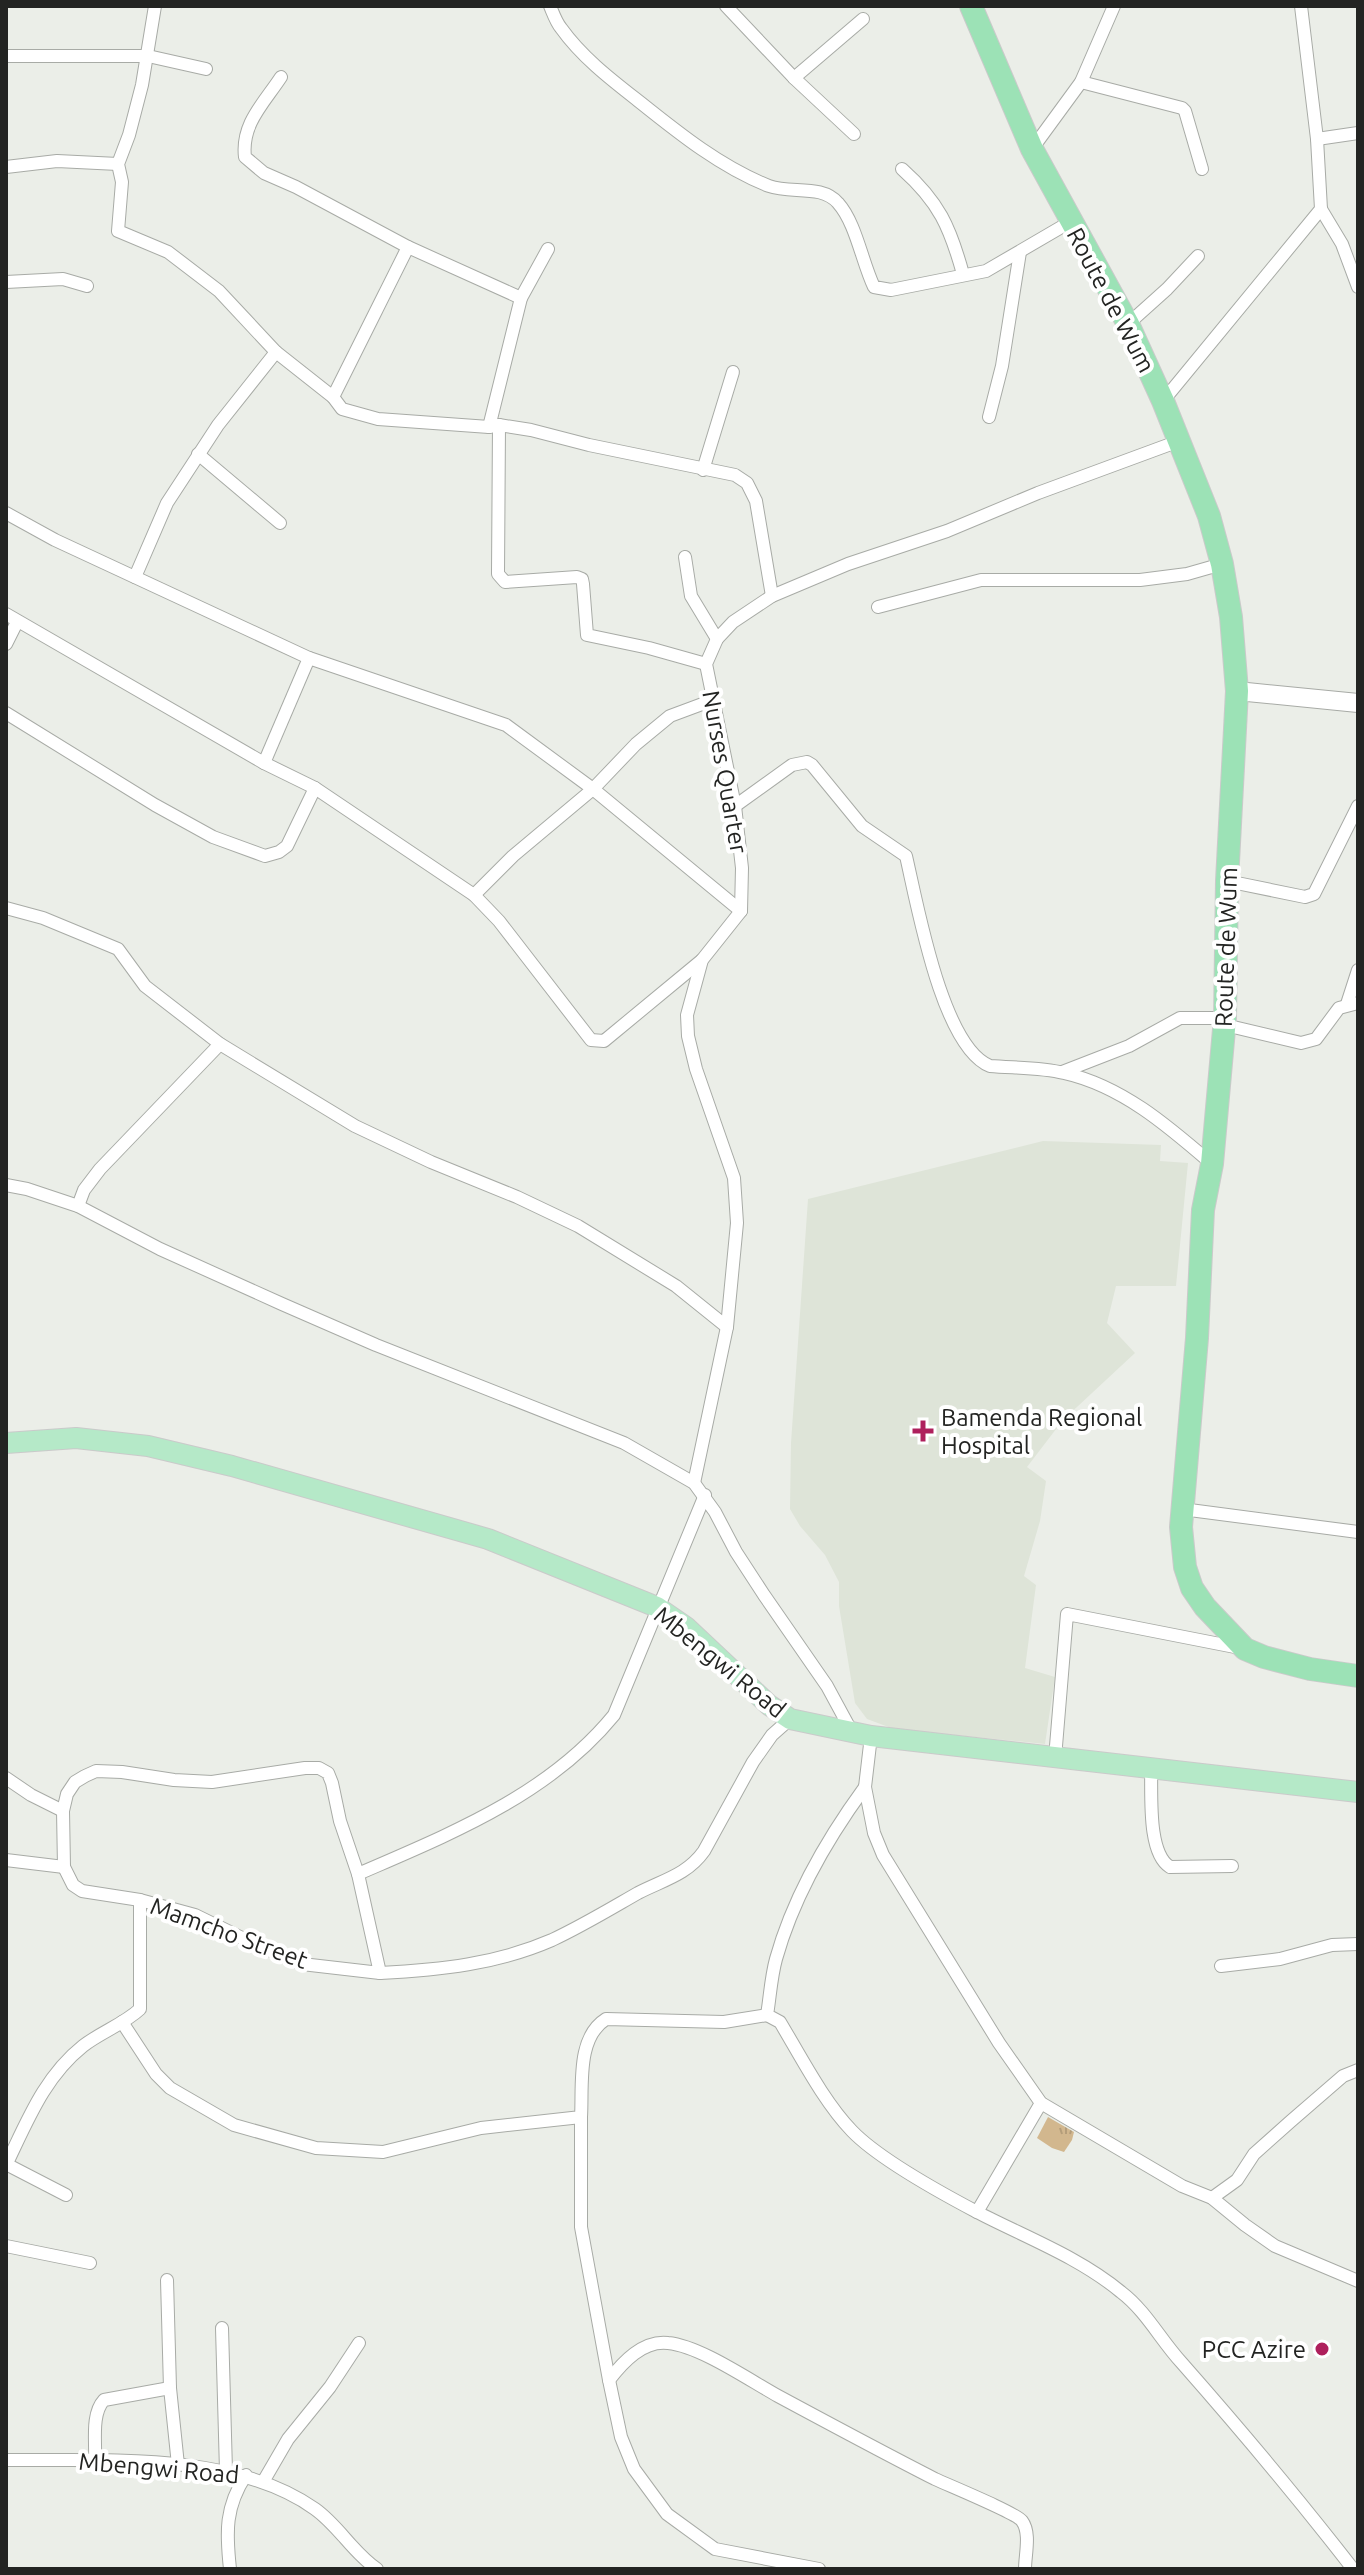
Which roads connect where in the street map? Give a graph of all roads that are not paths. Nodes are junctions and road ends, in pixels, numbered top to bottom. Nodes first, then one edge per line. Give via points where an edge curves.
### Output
1 (155, 6) edge
2 (550, 6) edge
3 (726, 6) edge
4 (971, 6) edge
5 (1114, 6) edge
6 (1301, 6) edge
7 (863, 19) dead end
8 (6, 56) edge
9 (148, 56) junction
10 (206, 69) dead end
11 (281, 77) dead end
12 (794, 78) junction
13 (1081, 82) junction
14 (1358, 133) edge
15 (854, 134) dead end
16 (1317, 139) junction
17 (1032, 149) junction
18 (118, 164) junction
19 (6, 167) edge
20 (902, 169) dead end
21 (1202, 169) dead end
22 (1321, 209) junction
23 (1070, 222) junction
24 (408, 247) junction
25 (548, 249) dead end
26 (1020, 252) junction
27 (1198, 256) dead end
28 (6, 266) edge
29 (963, 274) junction
30 (8, 281) edge
31 (87, 286) dead end
32 (1358, 287) edge
33 (521, 298) junction
34 (1128, 324) junction
35 (276, 352) junction
36 (733, 372) dead end
37 (333, 397) junction
38 (1163, 401) junction
39 (989, 417) dead end
40 (494, 426) junction
41 (1179, 441) junction
42 (198, 454) junction
43 (703, 470) junction
44 (6, 513) edge
45 (280, 523) dead end
46 (685, 557) dead end
47 (1222, 564) junction
48 (135, 577) junction
49 (772, 596) junction
50 (878, 607) dead end
51 (6, 614) edge
52 (17, 622) junction
53 (717, 639) junction
54 (6, 644) edge
55 (309, 658) junction
56 (706, 664) junction
57 (1237, 691) junction
58 (713, 700) junction
59 (1358, 703) edge
60 (6, 713) edge
61 (264, 763) junction
62 (315, 788) junction
63 (593, 789) junction
64 (735, 806) junction
65 (1358, 806) edge
66 (1227, 881) junction
67 (474, 895) junction
68 (6, 908) edge
69 (741, 911) junction
70 (702, 960) junction
71 (1358, 970) edge
72 (1352, 1004) edge
73 (1225, 1022) junction
74 (220, 1044) junction
75 (1062, 1072) junction
76 (1212, 1164) junction
77 (6, 1185) edge
78 (78, 1206) junction
79 (727, 1327) junction
80 (6, 1443) edge
81 (694, 1483) junction
82 (705, 1495) junction
83 (1182, 1509) junction
84 (1358, 1532) edge
85 (657, 1607) junction
86 (1245, 1649) junction
87 (1358, 1676) edge
88 (790, 1719) junction
89 (862, 1735) junction
90 (1055, 1758) junction
91 (1151, 1768) junction
92 (6, 1778) edge
93 (865, 1787) junction
94 (1358, 1792) edge
95 (63, 1811) junction
96 (6, 1860) edge
97 (1232, 1866) dead end
98 (64, 1867) junction
99 (358, 1874) junction
100 (140, 1900) junction
101 (1358, 1944) edge
102 (1221, 1966) dead end
103 (380, 1973) junction
104 (767, 2015) junction
105 (122, 2022) junction
106 (1358, 2070) edge
107 (1041, 2103) junction
108 (581, 2117) junction
109 (6, 2130) edge
110 (20, 2136) junction
111 (6, 2164) edge
112 (66, 2195) dead end
113 (1212, 2198) junction
114 (977, 2212) junction
115 (6, 2246) edge
116 (90, 2263) dead end
117 (167, 2280) dead end
118 (1358, 2281) edge
119 (222, 2328) dead end
120 (359, 2343) dead end
121 (609, 2380) junction
122 (170, 2388) junction
123 (6, 2460) edge
124 (95, 2460) junction
125 (178, 2465) junction
126 (226, 2471) junction
127 (246, 2475) junction
128 (263, 2482) junction
129 (230, 2569) edge
130 (377, 2569) edge
131 (819, 2569) edge
132 (1025, 2569) edge
133 (1353, 2569) edge

1 - 9 street
2 - 29 street via 559,27 594,65 682,135 770,186 828,194 840,204 874,287 891,290
3 - 12 street
4 - 17 highway, Route de Wum
5 - 13 street
6 - 16 street
7 - 12 street
8 - 9 street
9 - 10 street
9 - 18 street
11 - 24 street via 249,124 243,139 245,157 264,173
12 - 15 street
13 - 17 street
13 - 21 street via 1182,108
14 - 16 street
16 - 22 street
17 - 23 highway, Route de Wum
18 - 19 street via 57,161
18 - 35 street via 118,231 168,252 219,291
20 - 29 street via 926,190 952,233
22 - 32 street
22 - 38 street
23 - 26 street
23 - 34 highway, Route de Wum
24 - 33 street
24 - 37 street
25 - 33 street
26 - 29 street via 986,271
26 - 39 street
27 - 34 street
28 - 30 street
30 - 31 street via 63,279
33 - 40 street
34 - 38 highway, Route de Wum
35 - 37 street
35 - 42 street
36 - 43 street
37 - 40 street via 342,409 378,419
38 - 41 highway, Route de Wum
40 - 43 street
40 - 56 street via 501,579 582,579 587,635
41 - 47 highway, Route de Wum
41 - 49 street, Nurses Quarter
42 - 45 street
42 - 48 street via 167,503
43 - 49 street via 735,475 747,483 756,501
44 - 48 street
46 - 53 street via 691,596
47 - 50 street via 1140,580 981,580
47 - 57 highway, Route de Wum
48 - 55 street
49 - 53 street, Nurses Quarter
51 - 52 street
52 - 54 street
52 - 61 street
53 - 56 street, Nurses Quarter
55 - 61 street
55 - 63 street via 498,721
56 - 58 street, Nurses Quarter
57 - 59 main road
57 - 66 highway, Route de Wum
58 - 63 street via 670,716
58 - 64 street, Nurses Quarter
60 - 62 street via 155,805 213,837 265,856 287,846
61 - 62 street
62 - 67 street
63 - 67 street
63 - 69 street
64 - 69 street, Nurses Quarter
64 - 75 street via 792,765 812,765 862,826 906,856 942,999 969,1048 990,1066
65 - 66 street via 1314,894 1305,897
66 - 73 highway, Route de Wum
67 - 70 street via 591,1040 604,1041
68 - 74 street via 118,949 145,986
69 - 70 street
70 - 79 street via 687,1015 688,1036 734,1178 737,1223
71 - 72 street
72 - 73 street via 1334,1012 1316,1039 1301,1043
73 - 75 street via 1180,1018 1129,1046
73 - 76 highway, Route de Wum
74 - 78 street via 100,1169
74 - 79 street via 355,1126 578,1226 647,1266
75 - 76 street via 1103,1085 1159,1119
76 - 83 highway, Route de Wum via 1203,1210
77 - 78 street
78 - 81 street via 160,1249 376,1345 624,1443
79 - 81 street
80 - 85 main road, Mbengwi Road via 76,1438 148,1446 232,1466 488,1539
81 - 82 street
82 - 85 street
82 - 89 street via 736,1552
83 - 84 street
83 - 86 highway, Route de Wum via 1185,1567 1192,1588
85 - 88 main road, Mbengwi Road
85 - 99 street via 614,1715 596,1738 556,1772 485,1816
86 - 87 highway, Route de Wum via 1310,1669
86 - 90 street via 1067,1614
88 - 89 main road, Mbengwi Road
88 - 103 street, Mamcho Street via 766,1743 704,1851 683,1873 549,1941 498,1959 452,1969
89 - 90 main road, Mbengwi Road
89 - 93 street
90 - 91 main road, Mbengwi Road
91 - 94 main road, Mbengwi Road
91 - 97 street via 1154,1839 1164,1863
92 - 95 street
93 - 104 street via 816,1863 786,1930
93 - 107 street via 883,1855
95 - 98 street
95 - 99 street via 75,1782 96,1771 212,1782 319,1768 332,1783
96 - 98 street
98 - 100 street, Mamcho Street via 82,1891
99 - 103 street
100 - 103 street, Mamcho Street via 195,1915 302,1964
100 - 105 street via 141,2005
101 - 102 street
104 - 108 street via 724,2022 606,2019 589,2038
104 - 114 street via 780,2022 853,2132
105 - 108 street via 170,2088 234,2125 316,2148 383,2152 481,2128
105 - 110 street via 65,2063 40,2095
106 - 113 street via 1343,2076 1291,2121 1254,2154 1237,2180
107 - 113 street via 1182,2186
107 - 114 street
108 - 121 street via 581,2227
109 - 110 street
110 - 111 street
111 - 112 street
113 - 118 street via 1275,2246
114 - 133 street via 1073,2260 1140,2309
115 - 116 street
117 - 122 street
119 - 126 street
120 - 128 street
121 - 131 street via 634,2469 667,2514 715,2549
121 - 132 street via 642,2349 662,2343 714,2360 852,2437 1016,2515 1026,2530
122 - 124 street via 104,2400 96,2416
122 - 125 street
123 - 124 street, Mbengwi Road
124 - 125 street, Mbengwi Road
125 - 126 street, Mbengwi Road
126 - 127 street, Mbengwi Road
127 - 128 street, Mbengwi Road
127 - 129 street via 226,2531
128 - 130 street, Mbengwi Road via 315,2509

